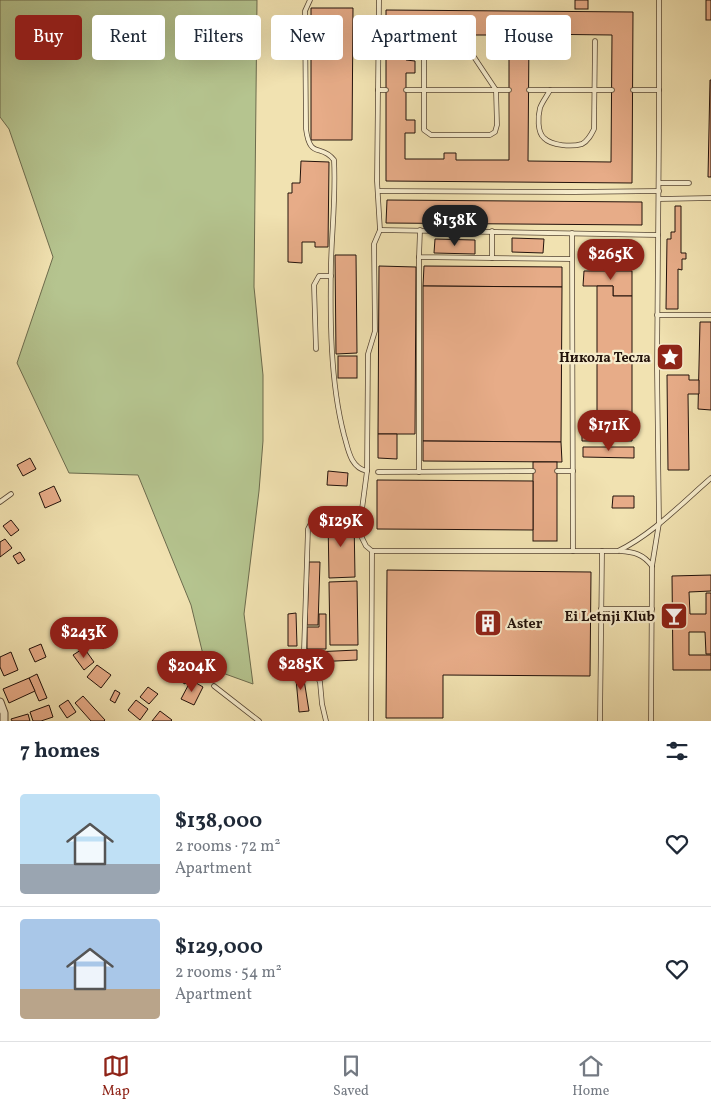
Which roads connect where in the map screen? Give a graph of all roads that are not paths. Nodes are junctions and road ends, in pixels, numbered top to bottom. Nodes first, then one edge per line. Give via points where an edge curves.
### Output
1 (310, 0) edge
2 (379, 0) edge
3 (659, 0) edge
4 (595, 41) dead end
5 (378, 90) junction
6 (386, 90) dead end
7 (406, 90) dead end
8 (424, 90) junction
9 (496, 90) junction
10 (509, 90) dead end
11 (529, 90) dead end
12 (550, 90) junction
13 (594, 90) junction
14 (612, 90) dead end
15 (633, 90) dead end
16 (659, 90) junction
17 (659, 183) junction
18 (690, 183) dead end
19 (378, 191) junction
20 (659, 191) junction
21 (711, 198) edge
22 (659, 199) junction
23 (380, 230) junction
24 (420, 230) junction
25 (492, 231) junction
26 (572, 233) junction
27 (658, 235) junction
28 (419, 257) junction
29 (492, 258) junction
30 (572, 259) junction
31 (331, 276) junction
32 (658, 315) junction
33 (711, 315) edge
34 (316, 349) dead end
35 (367, 471) junction
36 (532, 471) dead end
37 (557, 471) dead end
38 (573, 471) junction
39 (378, 472) dead end
40 (419, 472) junction
41 (711, 478) edge
42 (11, 494) dead end
43 (0, 502) edge
44 (362, 509) junction
45 (659, 523) junction
46 (372, 551) junction
47 (573, 551) junction
48 (602, 551) junction
49 (618, 551) junction
50 (652, 566) junction
51 (601, 609) junction
52 (652, 609) junction
53 (214, 686) dead end
54 (0, 702) edge
55 (4, 721) edge
56 (259, 721) edge
57 (326, 721) edge
58 (371, 721) edge
59 (600, 721) edge
60 (651, 721) edge

1 - 31 lane via 305,11 306,129 308,144 313,150 330,155 334,160
2 - 5 lane
3 - 16 lane
4 - 13 lane
5 - 6 lane
5 - 19 lane
7 - 8 lane
8 - 9 lane
8 - 9 lane via 424,58 429,51 437,49 470,51
8 - 9 lane via 423,125 426,133 484,136 495,132
9 - 10 lane
11 - 12 lane
12 - 13 lane
12 - 13 lane via 540,108 540,133 553,144 572,145 583,143 594,129
13 - 14 lane
15 - 16 lane
16 - 17 lane
17 - 18 lane
17 - 20 lane
19 - 20 lane
19 - 23 lane
20 - 22 lane
21 - 22 lane
22 - 27 lane
23 - 24 lane
23 - 35 lane via 374,244 375,331 368,354
24 - 25 lane
24 - 28 lane
25 - 26 lane
25 - 29 lane
26 - 27 lane
26 - 30 lane
27 - 32 lane
28 - 29 lane
28 - 40 lane
29 - 30 lane
30 - 38 lane
31 - 34 lane via 320,276 314,285
31 - 35 lane via 332,346 338,410 348,451 358,468
32 - 33 lane
32 - 45 lane
35 - 44 lane
36 - 40 lane
37 - 38 lane
38 - 47 lane
39 - 40 lane
41 - 45 lane
42 - 43 lane
44 - 46 lane via 362,538
44 - 57 lane via 320,515 312,520 308,529 304,650 320,682
45 - 49 lane
45 - 50 lane
46 - 47 lane
46 - 58 lane
47 - 48 lane
48 - 49 lane
48 - 51 lane
49 - 50 lane via 642,555
50 - 52 lane
51 - 52 lane
51 - 59 lane
52 - 60 lane
53 - 56 lane
54 - 55 street

